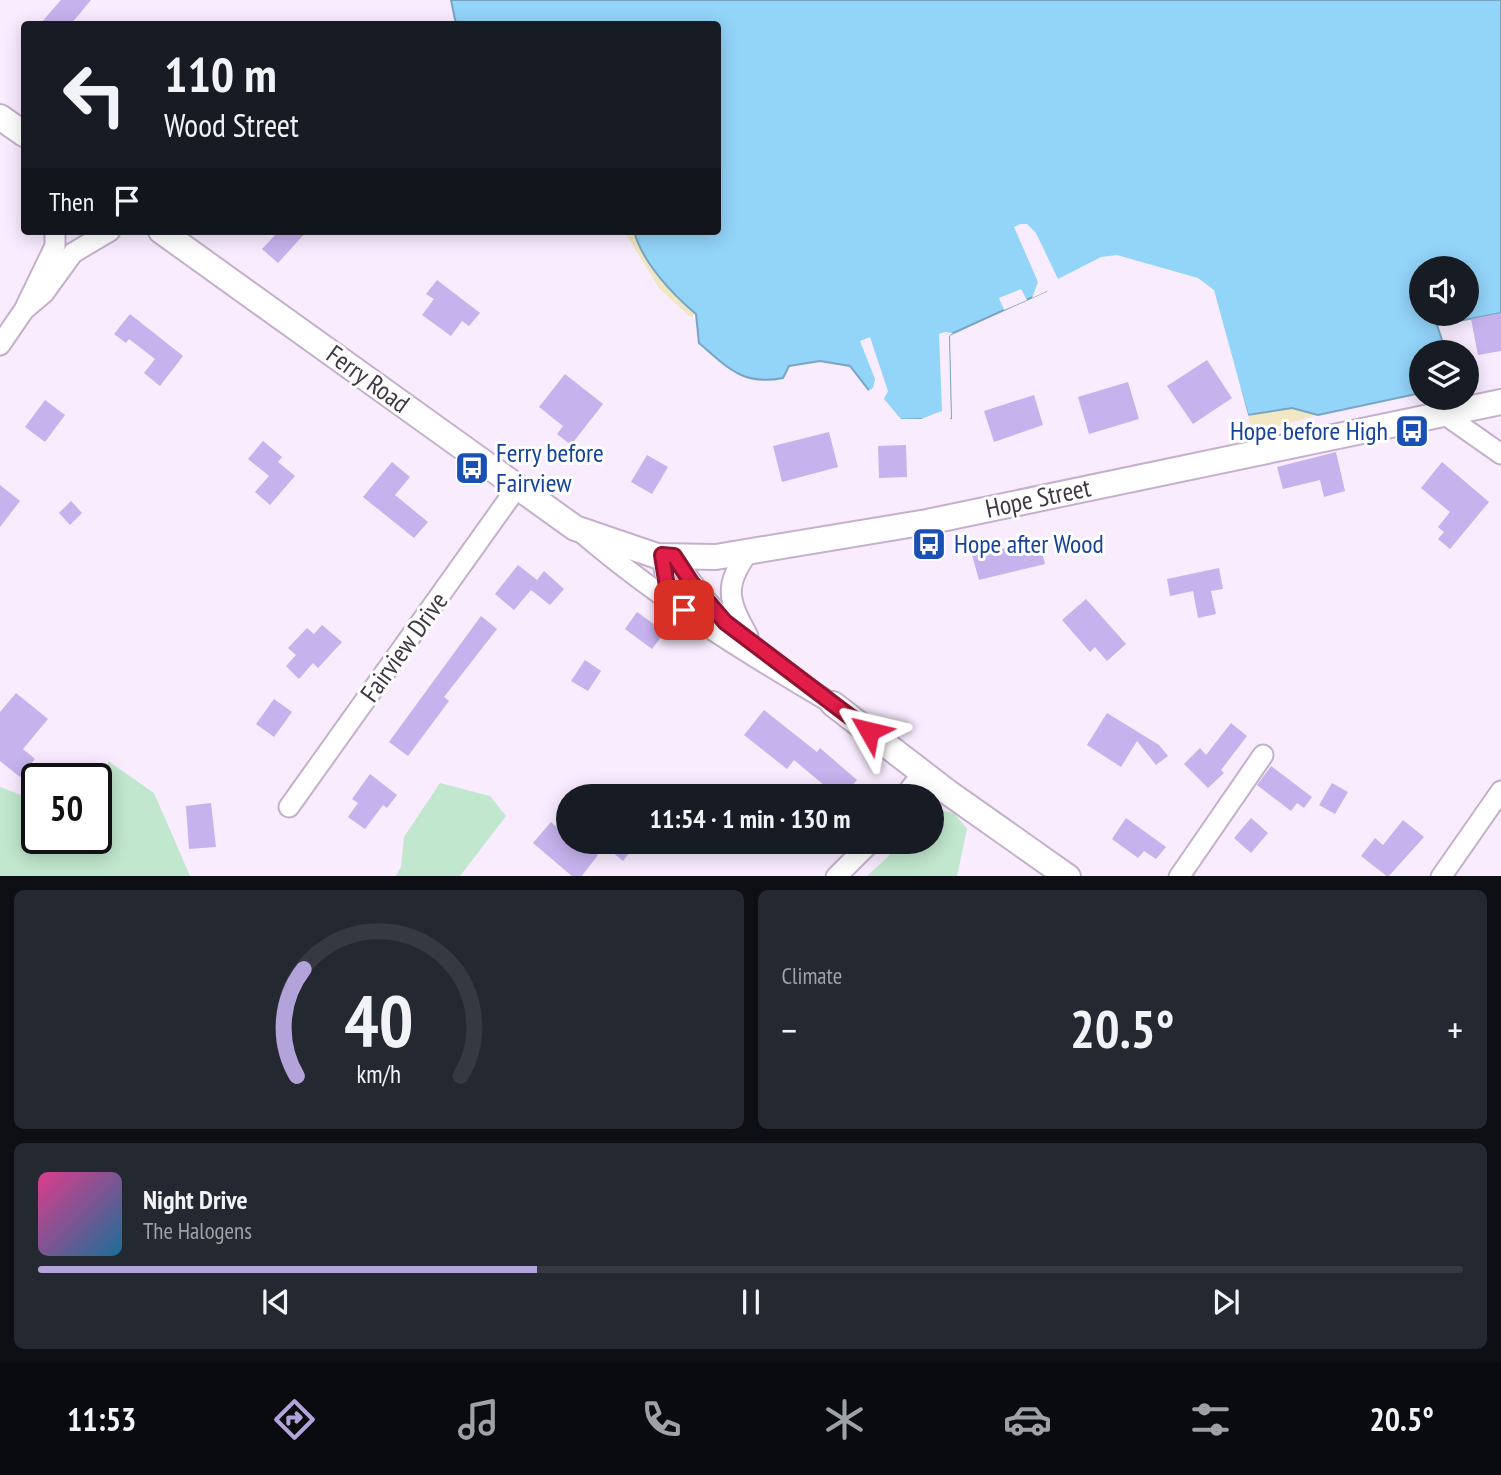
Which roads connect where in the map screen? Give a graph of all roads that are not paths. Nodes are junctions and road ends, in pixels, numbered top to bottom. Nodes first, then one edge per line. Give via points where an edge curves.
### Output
1 (0, 117) edge
2 (21, 132) edge
3 (55, 235) edge
4 (103, 235) edge
5 (167, 235) edge
6 (24, 310) junction
7 (0, 345) edge
8 (1501, 402) edge
9 (1444, 414) junction
10 (1501, 454) edge
11 (518, 486) junction
12 (575, 528) junction
13 (748, 551) junction
14 (668, 555) junction
15 (669, 599) junction
16 (750, 640) junction
17 (833, 704) junction
18 (1263, 755) dead end
19 (923, 772) junction
20 (914, 784) edge
21 (1501, 791) edge
22 (289, 807) dead end
23 (859, 854) edge
24 (837, 876) edge
25 (1067, 876) edge
26 (1180, 876) edge
27 (1442, 876) edge

1 - 2 main road
3 - 6 street via 55,246
4 - 6 street via 73,253 44,293
5 - 11 main road, Ferry Road
6 - 7 street
8 - 9 main road, Hope Street
9 - 10 street
9 - 13 main road, Hope Street via 927,522
11 - 12 main road, Ferry Road
11 - 22 street, Fairview Drive
12 - 14 main road, Hope Street via 657,556
12 - 15 street
13 - 14 main road, Hope Street via 716,557
13 - 16 street via 731,578 731,593 734,610
14 - 15 street
14 - 16 street via 725,622
15 - 17 street
16 - 17 street
17 - 19 main road
18 - 26 street
19 - 20 street
19 - 25 main road
21 - 27 street
23 - 24 street

